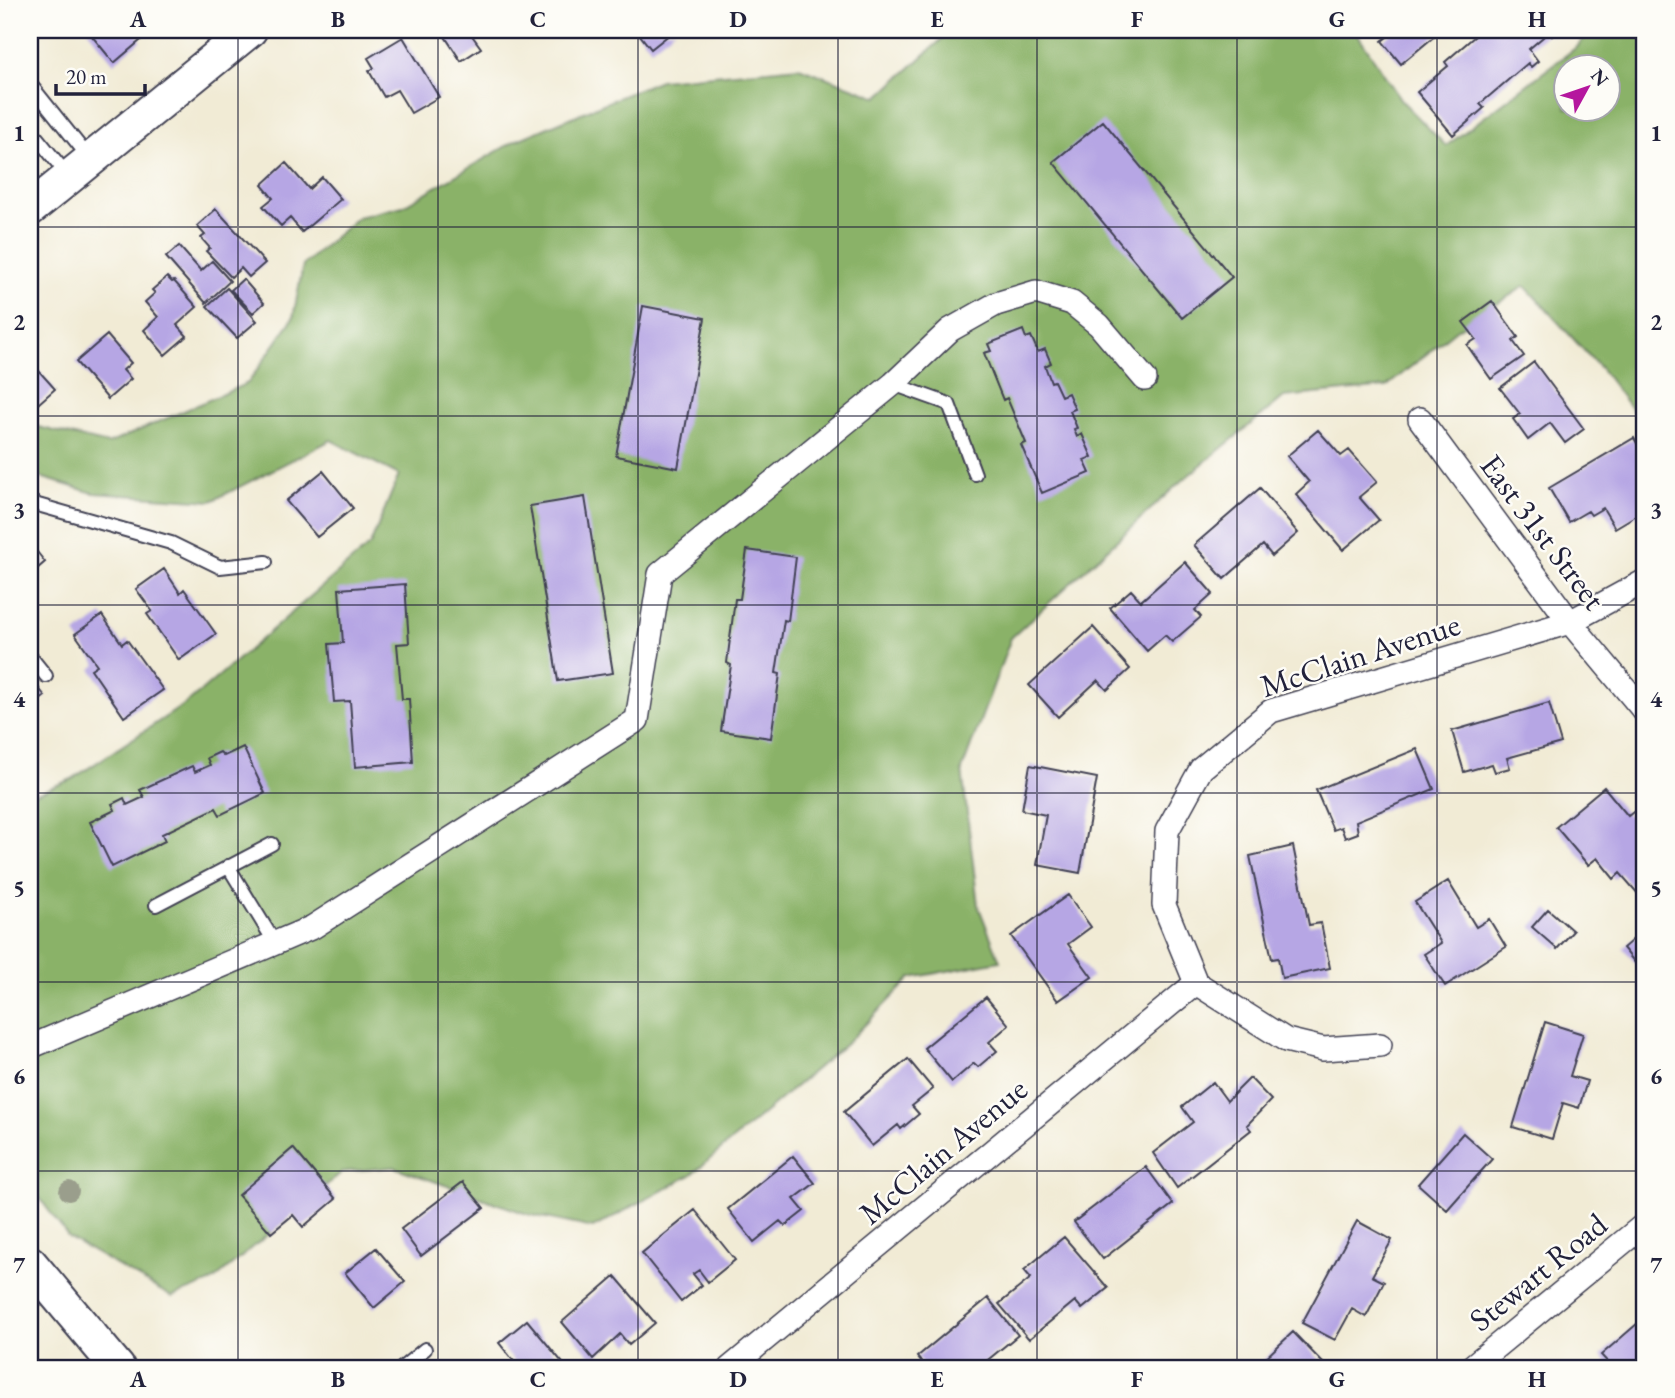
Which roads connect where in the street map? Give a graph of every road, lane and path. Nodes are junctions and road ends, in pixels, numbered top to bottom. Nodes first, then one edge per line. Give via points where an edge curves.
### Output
1 (239, 34) edge
2 (30, 84) edge
3 (30, 129) edge
4 (80, 168) junction
5 (30, 209) edge
6 (1145, 379) dead end
7 (893, 384) junction
8 (1420, 419) dead end
9 (975, 474) dead end
10 (30, 502) edge
11 (266, 562) dead end
12 (1645, 581) edge
13 (1570, 622) junction
14 (30, 656) edge
15 (46, 676) dead end
16 (1645, 712) edge
17 (272, 844) dead end
18 (228, 866) junction
19 (156, 905) dead end
20 (275, 943) junction
21 (1196, 983) junction
22 (1380, 1045) dead end
23 (30, 1047) edge
24 (1645, 1224) edge
25 (30, 1263) edge
26 (425, 1349) dead end
27 (118, 1368) edge
28 (402, 1368) edge
29 (730, 1368) edge
30 (1470, 1368) edge

1 - 4 main road
2 - 4 lane
3 - 4 lane
4 - 5 main road
6 - 7 street via 1099,325 1072,303 1036,292 996,304 950,330
7 - 9 lane via 949,404
7 - 20 street via 660,573 637,720 313,927
8 - 13 street, East 31st Street
10 - 11 lane via 171,543 220,567
12 - 13 street, McClain Avenue
13 - 16 street, East 31st Street
13 - 21 street, McClain Avenue via 1271,711 1201,769 1167,831 1164,905
14 - 15 lane
17 - 18 lane
18 - 19 lane
18 - 20 lane
20 - 23 street
21 - 22 street via 1286,1040 1323,1049
21 - 29 street, McClain Avenue
24 - 30 street, Stewart Road
25 - 27 main road
26 - 28 lane

